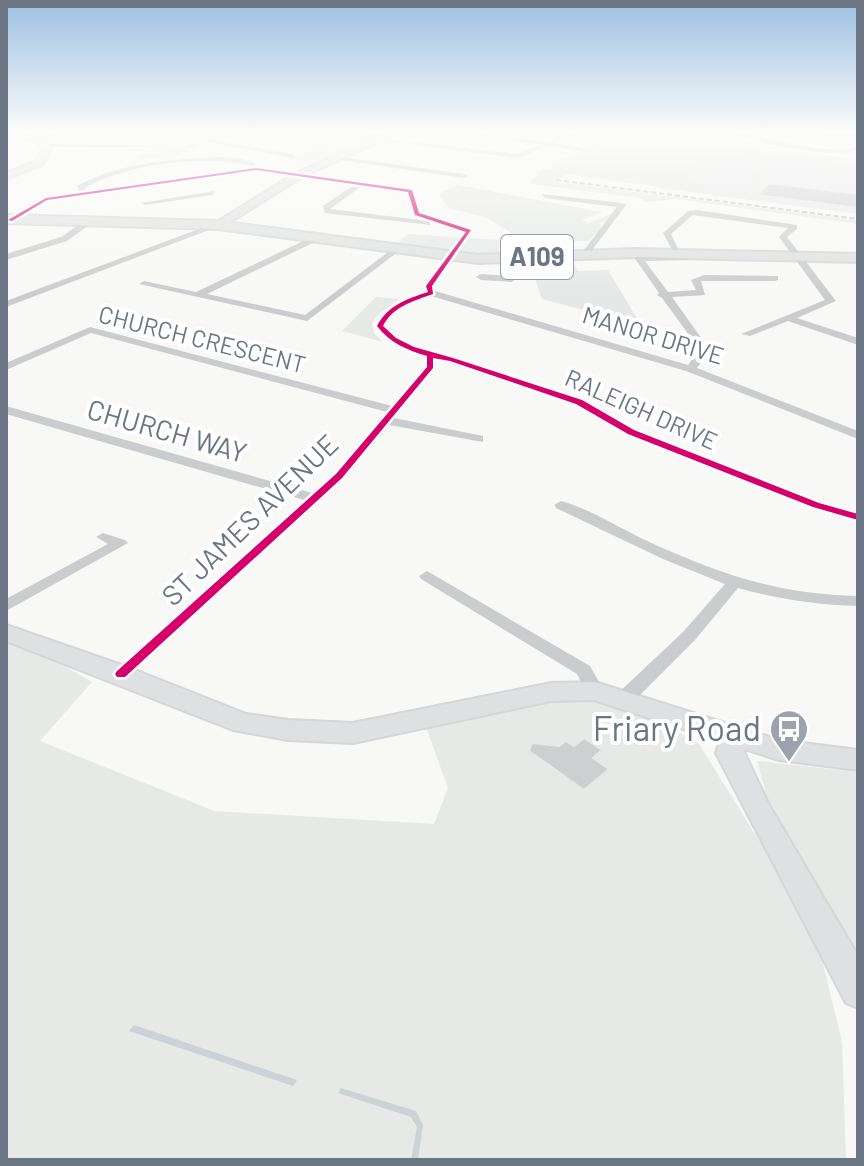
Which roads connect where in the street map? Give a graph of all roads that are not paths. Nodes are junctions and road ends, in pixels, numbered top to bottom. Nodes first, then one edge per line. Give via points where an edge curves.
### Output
1 (81, 186) edge
2 (134, 186) edge
3 (164, 186) edge
4 (281, 186) edge
5 (357, 186) edge
6 (378, 186) edge
7 (85, 193) junction
8 (212, 193) dead end
9 (545, 196) dead end
10 (179, 198) junction
11 (145, 203) dead end
12 (86, 218) junction
13 (416, 218) junction
14 (8, 220) edge
15 (218, 225) junction
16 (318, 237) junction
17 (399, 248) junction
18 (676, 253) junction
19 (589, 255) junction
20 (797, 255) junction
21 (637, 256) junction
22 (697, 256) junction
23 (6, 257) edge
24 (452, 257) junction
25 (858, 258) edge
26 (516, 266) junction
27 (481, 277) dead end
28 (775, 278) dead end
29 (144, 284) dead end
30 (431, 293) junction
31 (197, 295) junction
32 (662, 295) junction
33 (6, 304) edge
34 (788, 318) junction
35 (746, 334) dead end
36 (858, 342) edge
37 (430, 357) junction
38 (6, 367) edge
39 (690, 369) junction
40 (6, 410) edge
41 (388, 415) junction
42 (858, 435) edge
43 (478, 439) dead end
44 (314, 498) junction
45 (561, 505) dead end
46 (858, 517) edge
47 (103, 537) dead end
48 (427, 576) dead end
49 (733, 584) junction
50 (858, 601) edge
51 (6, 606) edge
52 (6, 633) edge
53 (121, 674) junction
54 (595, 691) junction
55 (624, 699) junction
56 (735, 736) junction
57 (858, 760) edge
58 (858, 992) edge

1 - 7 street
2 - 7 street
3 - 10 street
4 - 15 main road
5 - 13 street via 328,211
6 - 13 street via 410,191
7 - 14 street via 41,200
8 - 10 street
9 - 19 street via 622,205
10 - 11 street
12 - 14 main road, A109
12 - 15 main road, A109
12 - 23 street via 64,239
13 - 24 street via 469,231
15 - 16 main road, A109
15 - 33 street
16 - 17 main road, A109
16 - 31 street
17 - 24 main road, A109
17 - 31 street via 307,318
18 - 20 street via 667,233 697,212 794,227 783,237
18 - 21 main road, A109
18 - 22 main road, A109
19 - 21 main road, A109
19 - 26 main road, A109
20 - 22 main road, A109
20 - 25 main road, A109
20 - 34 street via 831,301
21 - 22 street
21 - 32 street
24 - 26 main road, A109
24 - 30 street via 429,286
26 - 27 street via 512,279
28 - 32 street via 704,278 696,280 702,293
29 - 31 street
30 - 37 street, RALEIGH DRIVE via 393,307 380,326 388,337
30 - 39 street, MANOR DRIVE
32 - 39 street via 700,346 702,354
34 - 35 street
34 - 36 street
37 - 41 street, ST JAMES AVENUE via 431,367
37 - 46 street, RALEIGH DRIVE via 451,359 579,402 631,432
38 - 41 street, CHURCH CRESCENT via 90,330
39 - 42 street, MANOR DRIVE
40 - 44 street, CHURCH WAY
41 - 43 street, CHURCH CRESCENT
41 - 44 street, ST JAMES AVENUE via 339,476
44 - 53 street, ST JAMES AVENUE
45 - 49 street
47 - 51 street via 120,543
48 - 54 street via 584,670
49 - 50 street via 771,595
49 - 55 street
52 - 53 main road
53 - 54 main road via 242,723 342,733 551,692
54 - 55 main road
55 - 56 main road
56 - 57 main road via 779,750
56 - 58 main road via 730,753 758,812

